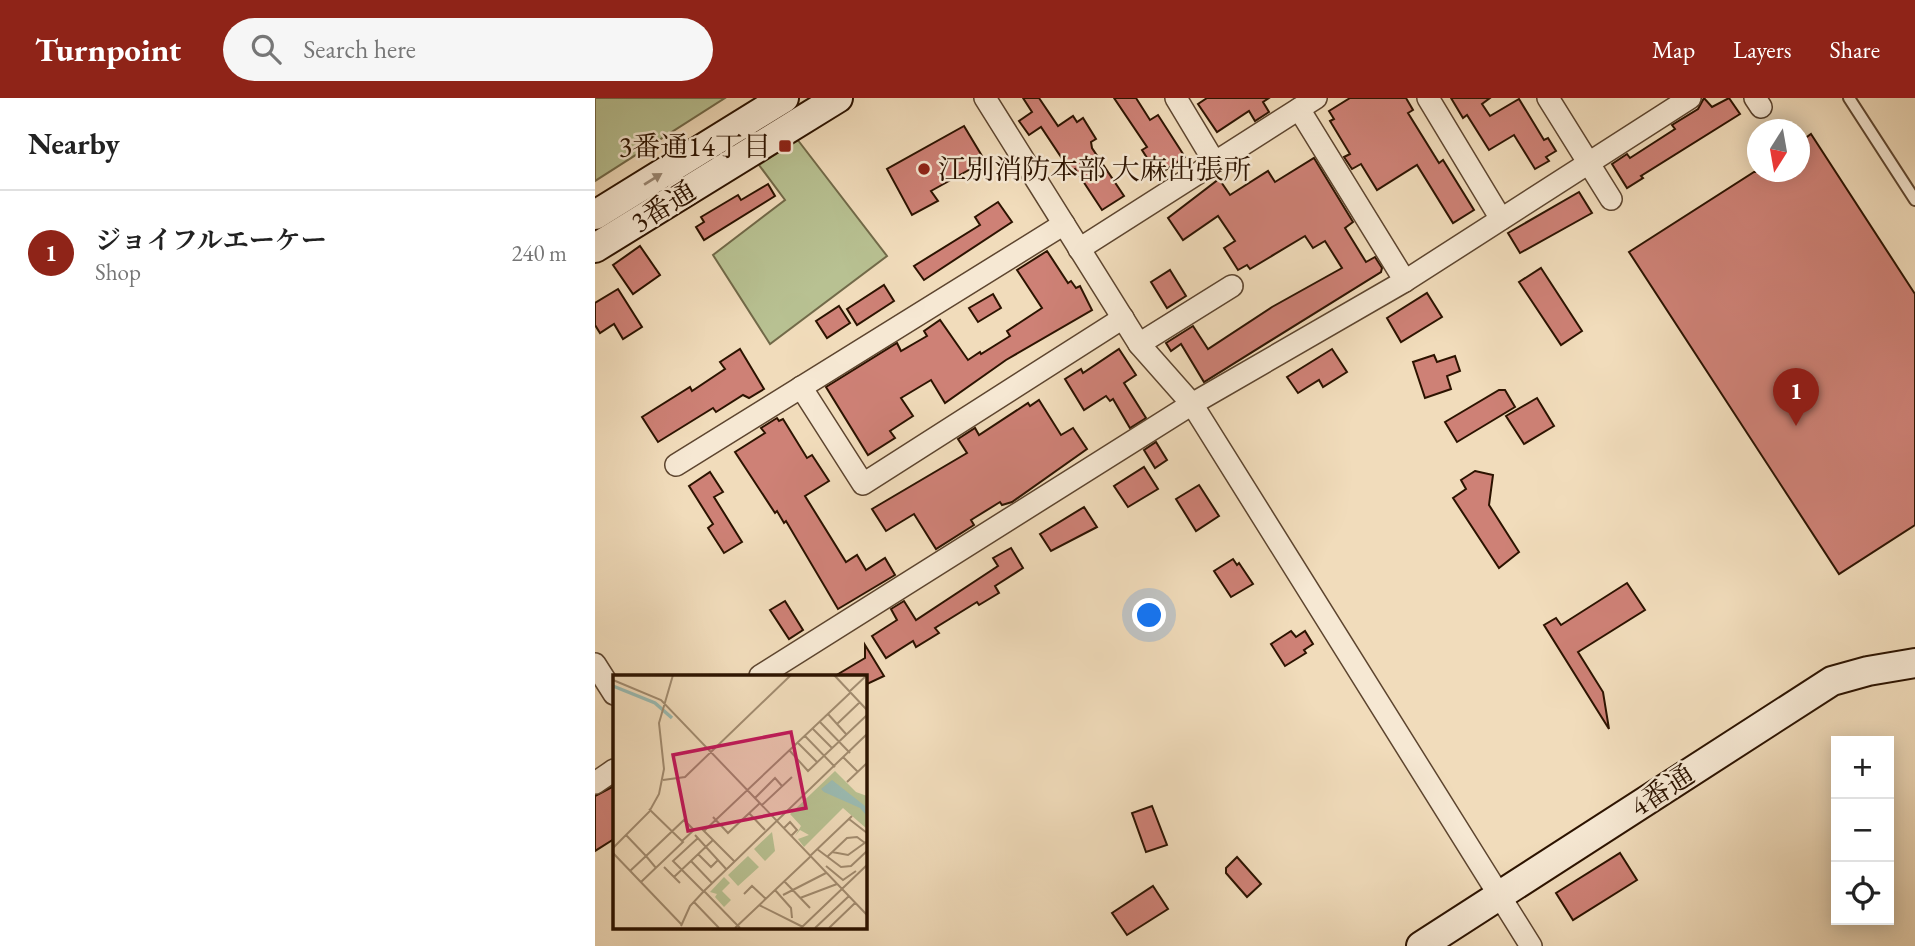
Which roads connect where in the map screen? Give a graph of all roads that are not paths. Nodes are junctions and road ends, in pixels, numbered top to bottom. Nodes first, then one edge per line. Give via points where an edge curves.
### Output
1 (784, 98) edge
2 (838, 98) edge
3 (985, 98) edge
4 (1176, 98) edge
5 (1428, 98) edge
6 (1548, 98) edge
7 (1690, 98) edge
8 (1849, 98) edge
9 (1308, 103) edge
10 (1215, 163) junction
11 (1589, 163) junction
12 (1611, 199) dead end
13 (1915, 200) edge
14 (595, 215) edge
15 (1501, 219) junction
16 (1064, 224) junction
17 (595, 248) edge
18 (1079, 249) junction
19 (1405, 281) junction
20 (1232, 286) dead end
21 (1123, 318) junction
22 (1139, 344) junction
23 (801, 387) junction
24 (1192, 404) junction
25 (676, 465) dead end
26 (1915, 663) edge
27 (595, 664) edge
28 (763, 675) edge
29 (613, 692) edge
30 (613, 771) edge
31 (595, 783) edge
32 (1499, 896) junction
33 (1421, 946) edge
34 (1531, 946) edge

14 -> 1 street, 3番通
2 - 17 street, 3番通
3 - 16 street
4 - 10 street
5 - 15 street
6 - 11 street
7 - 11 street
8 - 13 lane
9 - 10 street
9 - 19 street
10 - 18 street
11 - 12 street
11 - 15 street
15 - 19 street
16 - 18 street
16 - 23 street
18 - 21 street
19 - 24 street
20 - 22 street
21 - 22 street
21 - 23 street via 863,484
22 - 24 street
23 - 25 street
24 - 28 street
24 - 32 street
26 - 32 street, 4番通 via 1832,681
27 - 29 street
30 - 31 street
32 - 33 street, 4番通
32 - 34 street

